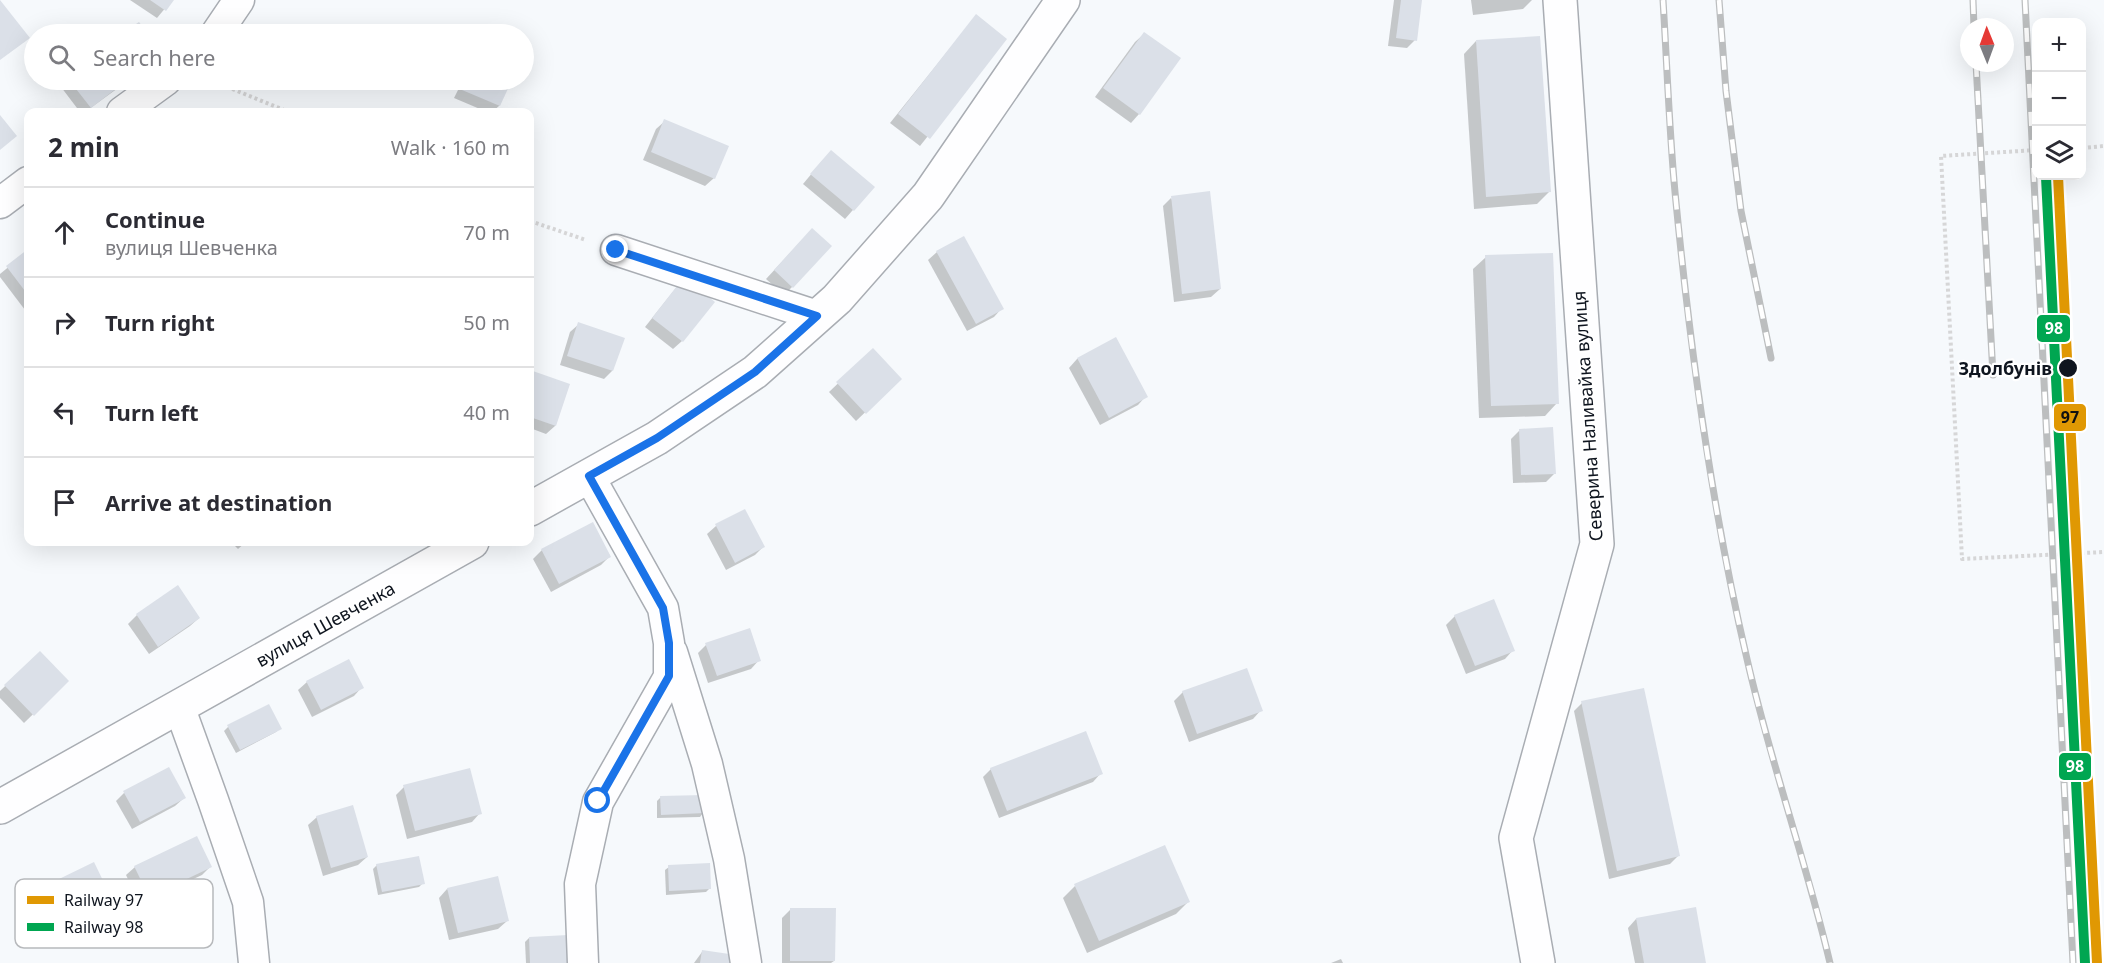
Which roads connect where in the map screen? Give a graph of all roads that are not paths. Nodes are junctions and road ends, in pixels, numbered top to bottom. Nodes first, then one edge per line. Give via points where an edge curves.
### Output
1 (239, 0) edge
2 (1063, 0) edge
3 (1560, 0) edge
4 (223, 24) edge
5 (152, 90) edge
6 (128, 108) edge
7 (24, 185) edge
8 (0, 203) edge
9 (616, 250) road end
10 (817, 316) junction
11 (589, 476) junction
12 (534, 508) edge
13 (465, 546) edge
14 (669, 643) junction
15 (179, 706) junction
16 (0, 807) edge
17 (254, 963) edge
18 (583, 963) edge
19 (746, 963) edge
20 (1538, 963) edge

1 - 4 street
2 - 10 main road via 928,196 837,299
3 - 20 main road, Северина Наливайка вулиця via 1597,544 1516,838
5 - 6 street
7 - 8 street
9 - 10 street
10 - 11 main road via 755,372 657,438
11 - 12 main road
11 - 14 street via 663,608
13 - 15 main road, вулиця Шевченка
14 - 18 street via 669,676 598,801 580,884
14 - 19 street via 707,764 729,859
15 - 16 main road, вулиця Шевченка
15 - 17 street via 248,902

